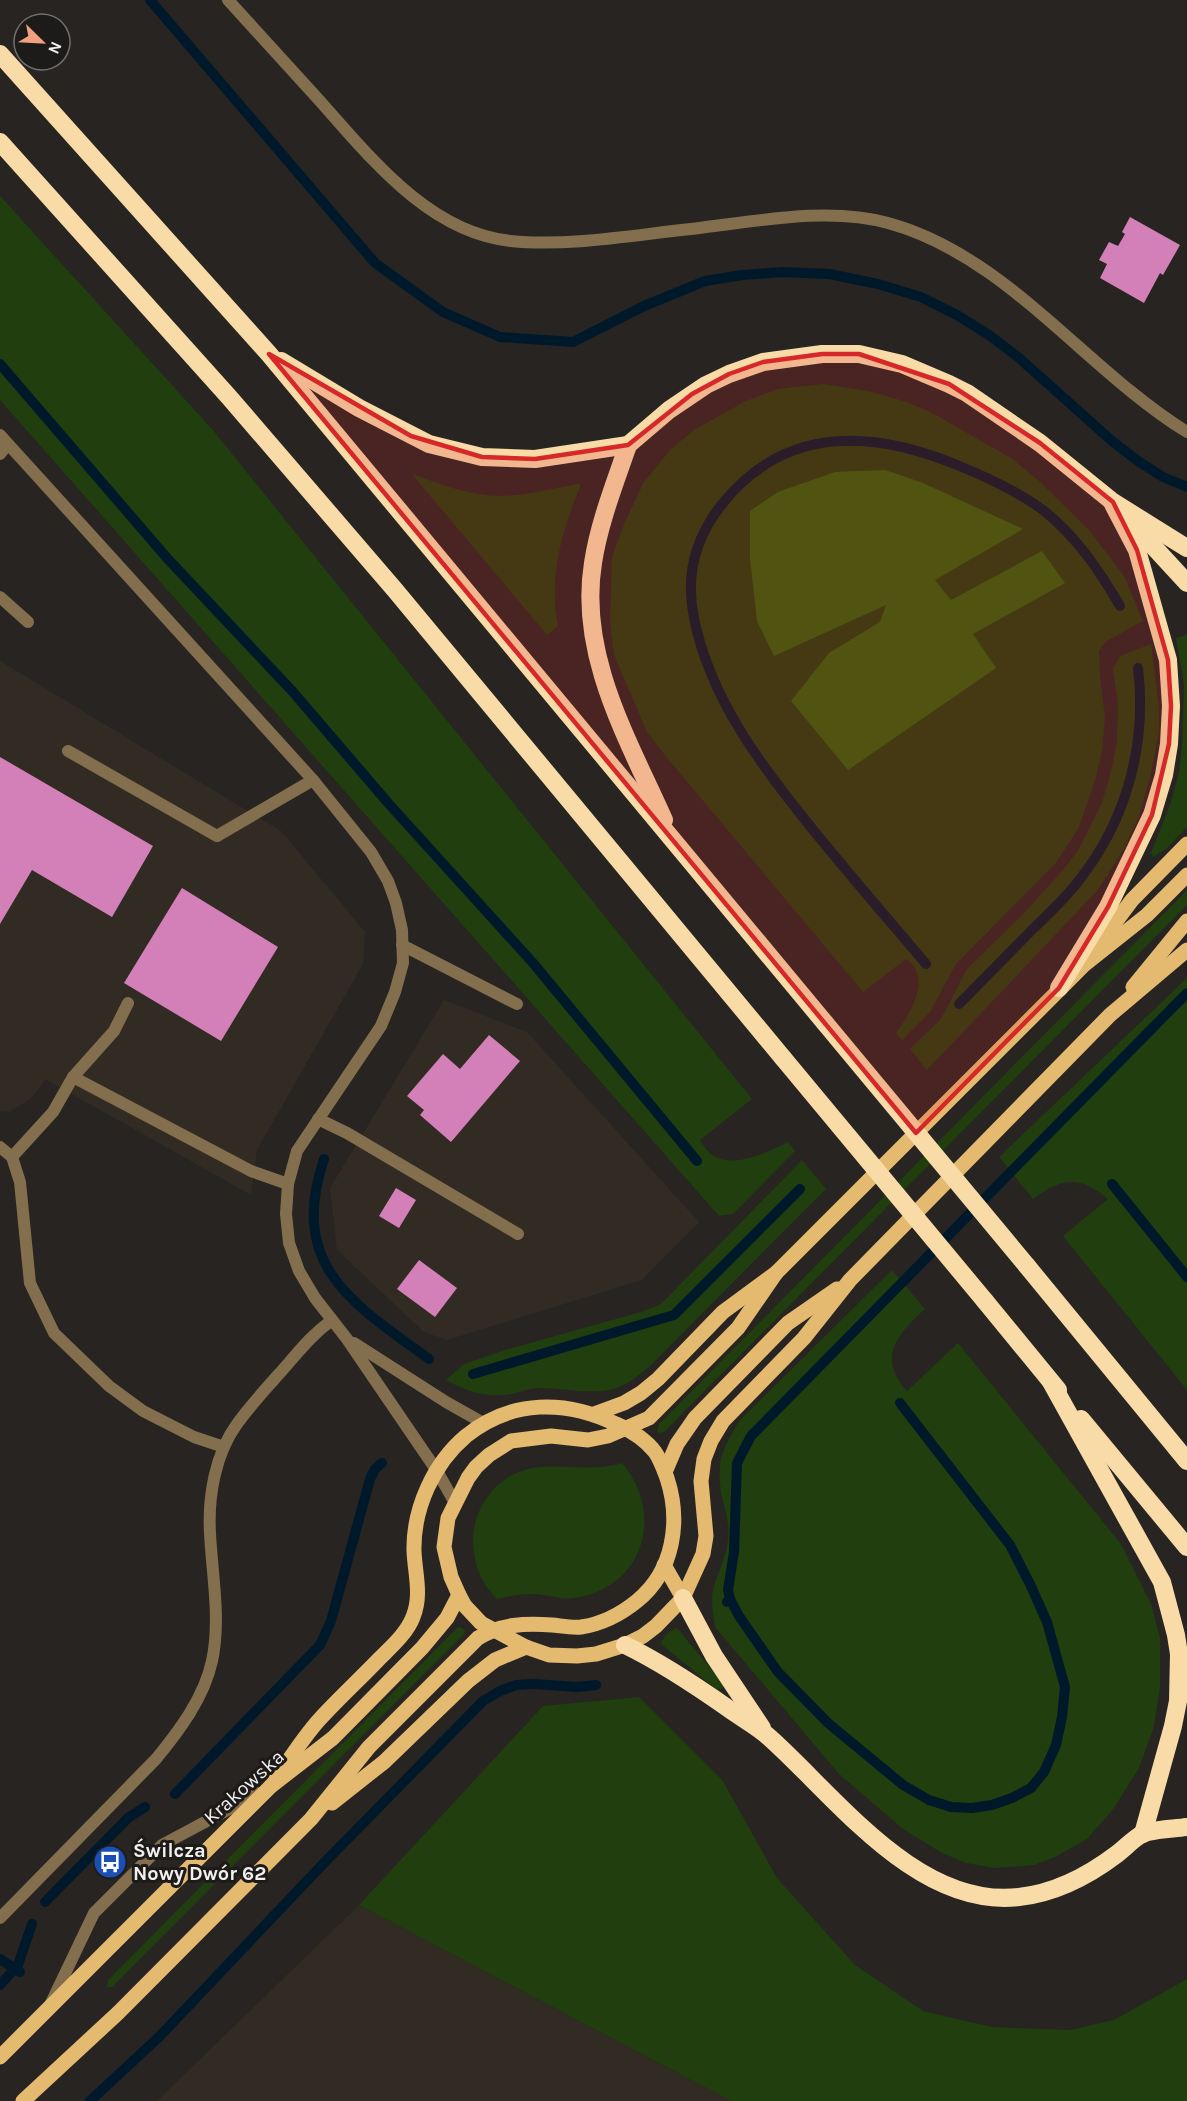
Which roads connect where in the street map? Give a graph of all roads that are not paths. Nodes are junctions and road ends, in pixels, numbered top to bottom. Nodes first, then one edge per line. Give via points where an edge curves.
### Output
1 (228, 0) edge
2 (0, 54) edge
3 (0, 142) edge
4 (269, 354) junction
5 (1187, 432) edge
6 (4, 439) edge
7 (628, 445) junction
8 (0, 454) edge
9 (1113, 502) junction
10 (1187, 548) edge
11 (1187, 583) edge
12 (0, 597) edge
13 (28, 622) dead end
14 (68, 751) dead end
15 (313, 780) junction
16 (673, 841) junction
17 (1187, 844) edge
18 (1187, 875) edge
19 (1187, 921) edge
20 (402, 945) junction
21 (1187, 950) edge
22 (1084, 965) junction
23 (1059, 988) junction
24 (128, 1003) dead end
25 (517, 1004) dead end
26 (1110, 1015) junction
27 (73, 1077) junction
28 (318, 1119) junction
29 (0, 1147) edge
30 (12, 1157) junction
31 (288, 1184) junction
32 (518, 1234) dead end
33 (776, 1273) junction
34 (850, 1280) junction
35 (332, 1320) junction
36 (347, 1339) junction
37 (1051, 1382) junction
38 (594, 1414) junction
39 (485, 1424) junction
40 (627, 1429) junction
41 (224, 1447) junction
42 (1187, 1461) edge
43 (437, 1471) junction
44 (665, 1472) junction
45 (455, 1503) junction
46 (1187, 1548) edge
47 (664, 1565) junction
48 (459, 1595) junction
49 (683, 1598) junction
50 (492, 1629) junction
51 (625, 1645) junction
52 (525, 1647) junction
53 (768, 1737) junction
54 (271, 1786) junction
55 (311, 1820) junction
56 (1187, 1827) edge
57 (1143, 1834) junction
58 (0, 1918) edge
59 (49, 2007) junction
60 (0, 2057) edge
61 (23, 2101) edge

1 - 5 street via 381,167 432,211 460,226 509,241 554,242 783,218 850,217 885,222 918,232 980,267 1138,397
2 - 4 highway
3 - 37 highway, bridge via 380,572
4 - 7 highway via 401,430 447,450 482,457 535,459
4 - 16 highway
6 - 8 street
6 - 15 street
7 - 9 highway via 692,394 729,374 780,358 859,354 902,364 967,393 1040,443
7 - 16 highway via 592,564 591,623 596,656 612,704
9 - 10 highway
9 - 11 highway
9 - 23 highway via 1137,550 1168,660 1172,706 1169,744 1152,815 1108,907
12 - 13 street
14 - 15 street via 217,836
15 - 20 street via 371,852 388,881 398,912
16 - 42 highway, bridge
17 - 22 main road via 1132,900
18 - 22 main road via 1147,915
19 - 26 main road
20 - 25 street
20 - 28 street via 403,963 381,1026
21 - 26 main road
22 - 23 main road
23 - 33 main road
24 - 27 street via 114,1031
26 - 34 main road
27 - 30 street via 53,1112
27 - 31 street via 251,1171
28 - 31 street via 297,1151
28 - 32 street
29 - 30 street
30 - 41 street via 20,1182 30,1283 54,1333 109,1386 143,1411 194,1437
31 - 35 street via 286,1214 299,1271
33 - 38 main road via 723,1312 641,1393
33 - 40 main road via 738,1328 649,1418
34 - 44 main road via 788,1323 695,1418 677,1444
34 - 49 main road via 804,1338 723,1421 711,1441 701,1481 706,1536 703,1554
35 - 36 street
35 - 41 street via 313,1334 236,1425
36 - 39 street
36 - 43 street
37 - 46 highway
37 - 57 highway via 1162,1582 1176,1635 1176,1709
38 - 39 main road via 532,1407
38 - 40 main road
39 - 43 main road via 453,1448
40 - 44 main road via 655,1453
40 - 45 main road via 588,1440 551,1436 511,1442 476,1467
41 - 58 street via 211,1494 216,1621 212,1661 201,1693 156,1759
43 - 45 street
43 - 54 main road via 418,1512 414,1551 417,1604 412,1620 395,1643 317,1722
44 - 47 main road via 674,1520
45 - 48 main road via 448,1518 444,1547
47 - 49 main road
47 - 50 main road via 639,1600 601,1623 579,1627 524,1624
48 - 50 main road via 474,1617
48 - 54 main road, Krakowska via 447,1618 422,1648 333,1738
49 - 51 main road via 656,1626
49 - 53 highway via 714,1656
50 - 52 main road
50 - 55 main road via 478,1638 369,1747
51 - 52 main road via 577,1656
51 - 53 highway via 660,1662
52 - 55 main road via 495,1660 468,1681 384,1762
53 - 57 highway via 901,1860 966,1892 1016,1898 1065,1886
54 - 59 main road, Krakowska
54 - 59 street via 162,1845 94,1912
55 - 61 main road via 118,2013
56 - 57 highway
59 - 60 main road, Krakowska

